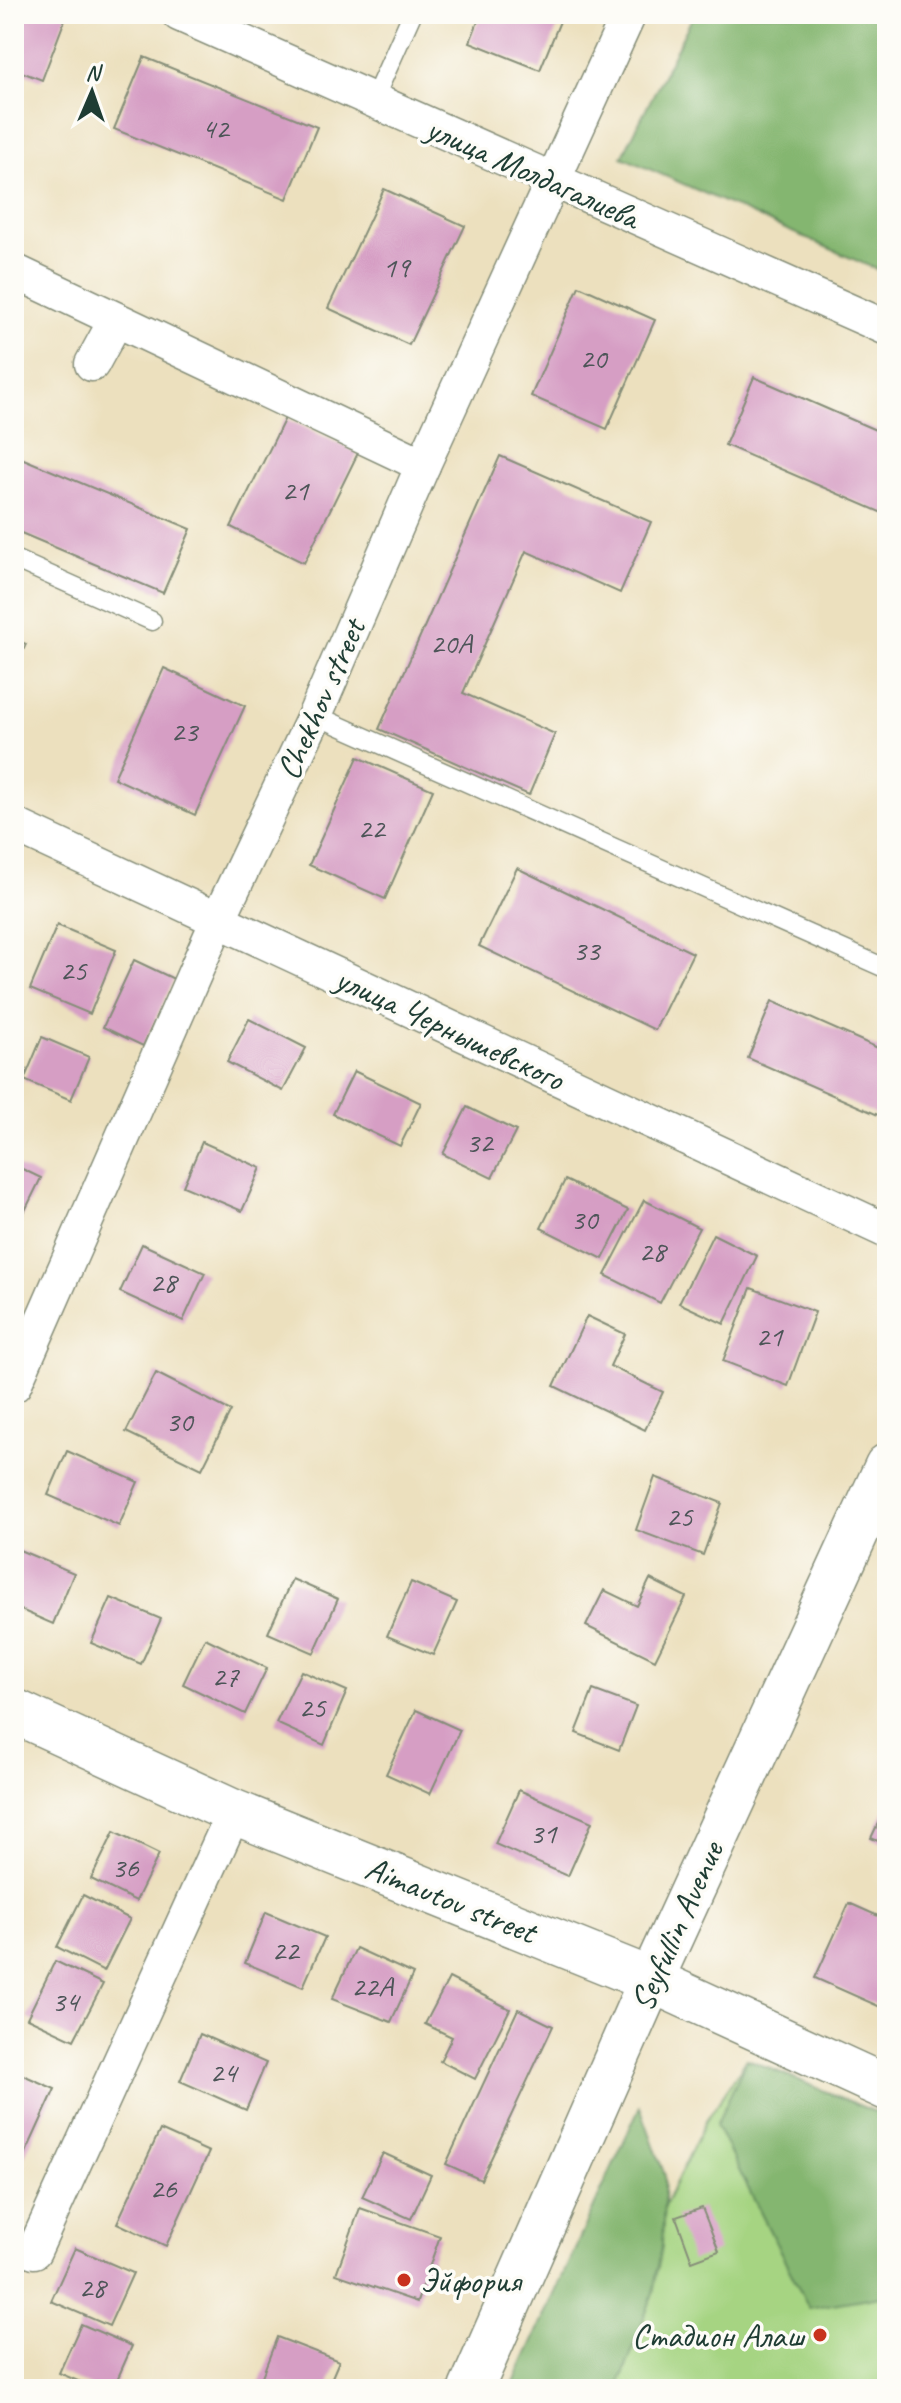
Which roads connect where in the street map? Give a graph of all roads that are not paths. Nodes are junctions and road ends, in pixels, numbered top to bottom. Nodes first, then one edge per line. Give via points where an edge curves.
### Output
1 (179, 14) edge
2 (412, 14) edge
3 (629, 14) edge
4 (373, 101) junction
5 (552, 180) junction
6 (14, 271) edge
7 (116, 320) junction
8 (887, 328) edge
9 (92, 364) dead end
10 (423, 465) junction
11 (14, 559) edge
12 (152, 621) dead end
13 (315, 715) junction
14 (14, 825) edge
15 (218, 920) junction
16 (887, 969) edge
17 (887, 1231) edge
18 (14, 1385) edge
19 (887, 1466) edge
20 (14, 1711) edge
21 (234, 1812) junction
22 (651, 1980) junction
23 (887, 2088) edge
24 (34, 2251) dead end
25 (471, 2389) edge

1 - 4 street, улица Молдагалиева
2 - 4 lane
3 - 5 street, Chekhov street
4 - 5 street, улица Молдагалиева
5 - 8 street, улица Молдагалиева
5 - 10 street, Chekhov street
6 - 7 street
7 - 9 street
7 - 10 street
10 - 13 street, Chekhov street
11 - 12 lane
13 - 15 street, Chekhov street
13 - 16 lane
14 - 15 street, улица Чернышевского
15 - 17 street, улица Чернышевского
15 - 18 street, Chekhov street
19 - 22 main road, Seyfullin Avenue
20 - 21 main road, Aimautov street
21 - 22 main road, Aimautov street
21 - 24 street
22 - 23 main road, Aimautov street
22 - 25 main road, Seyfullin Avenue

